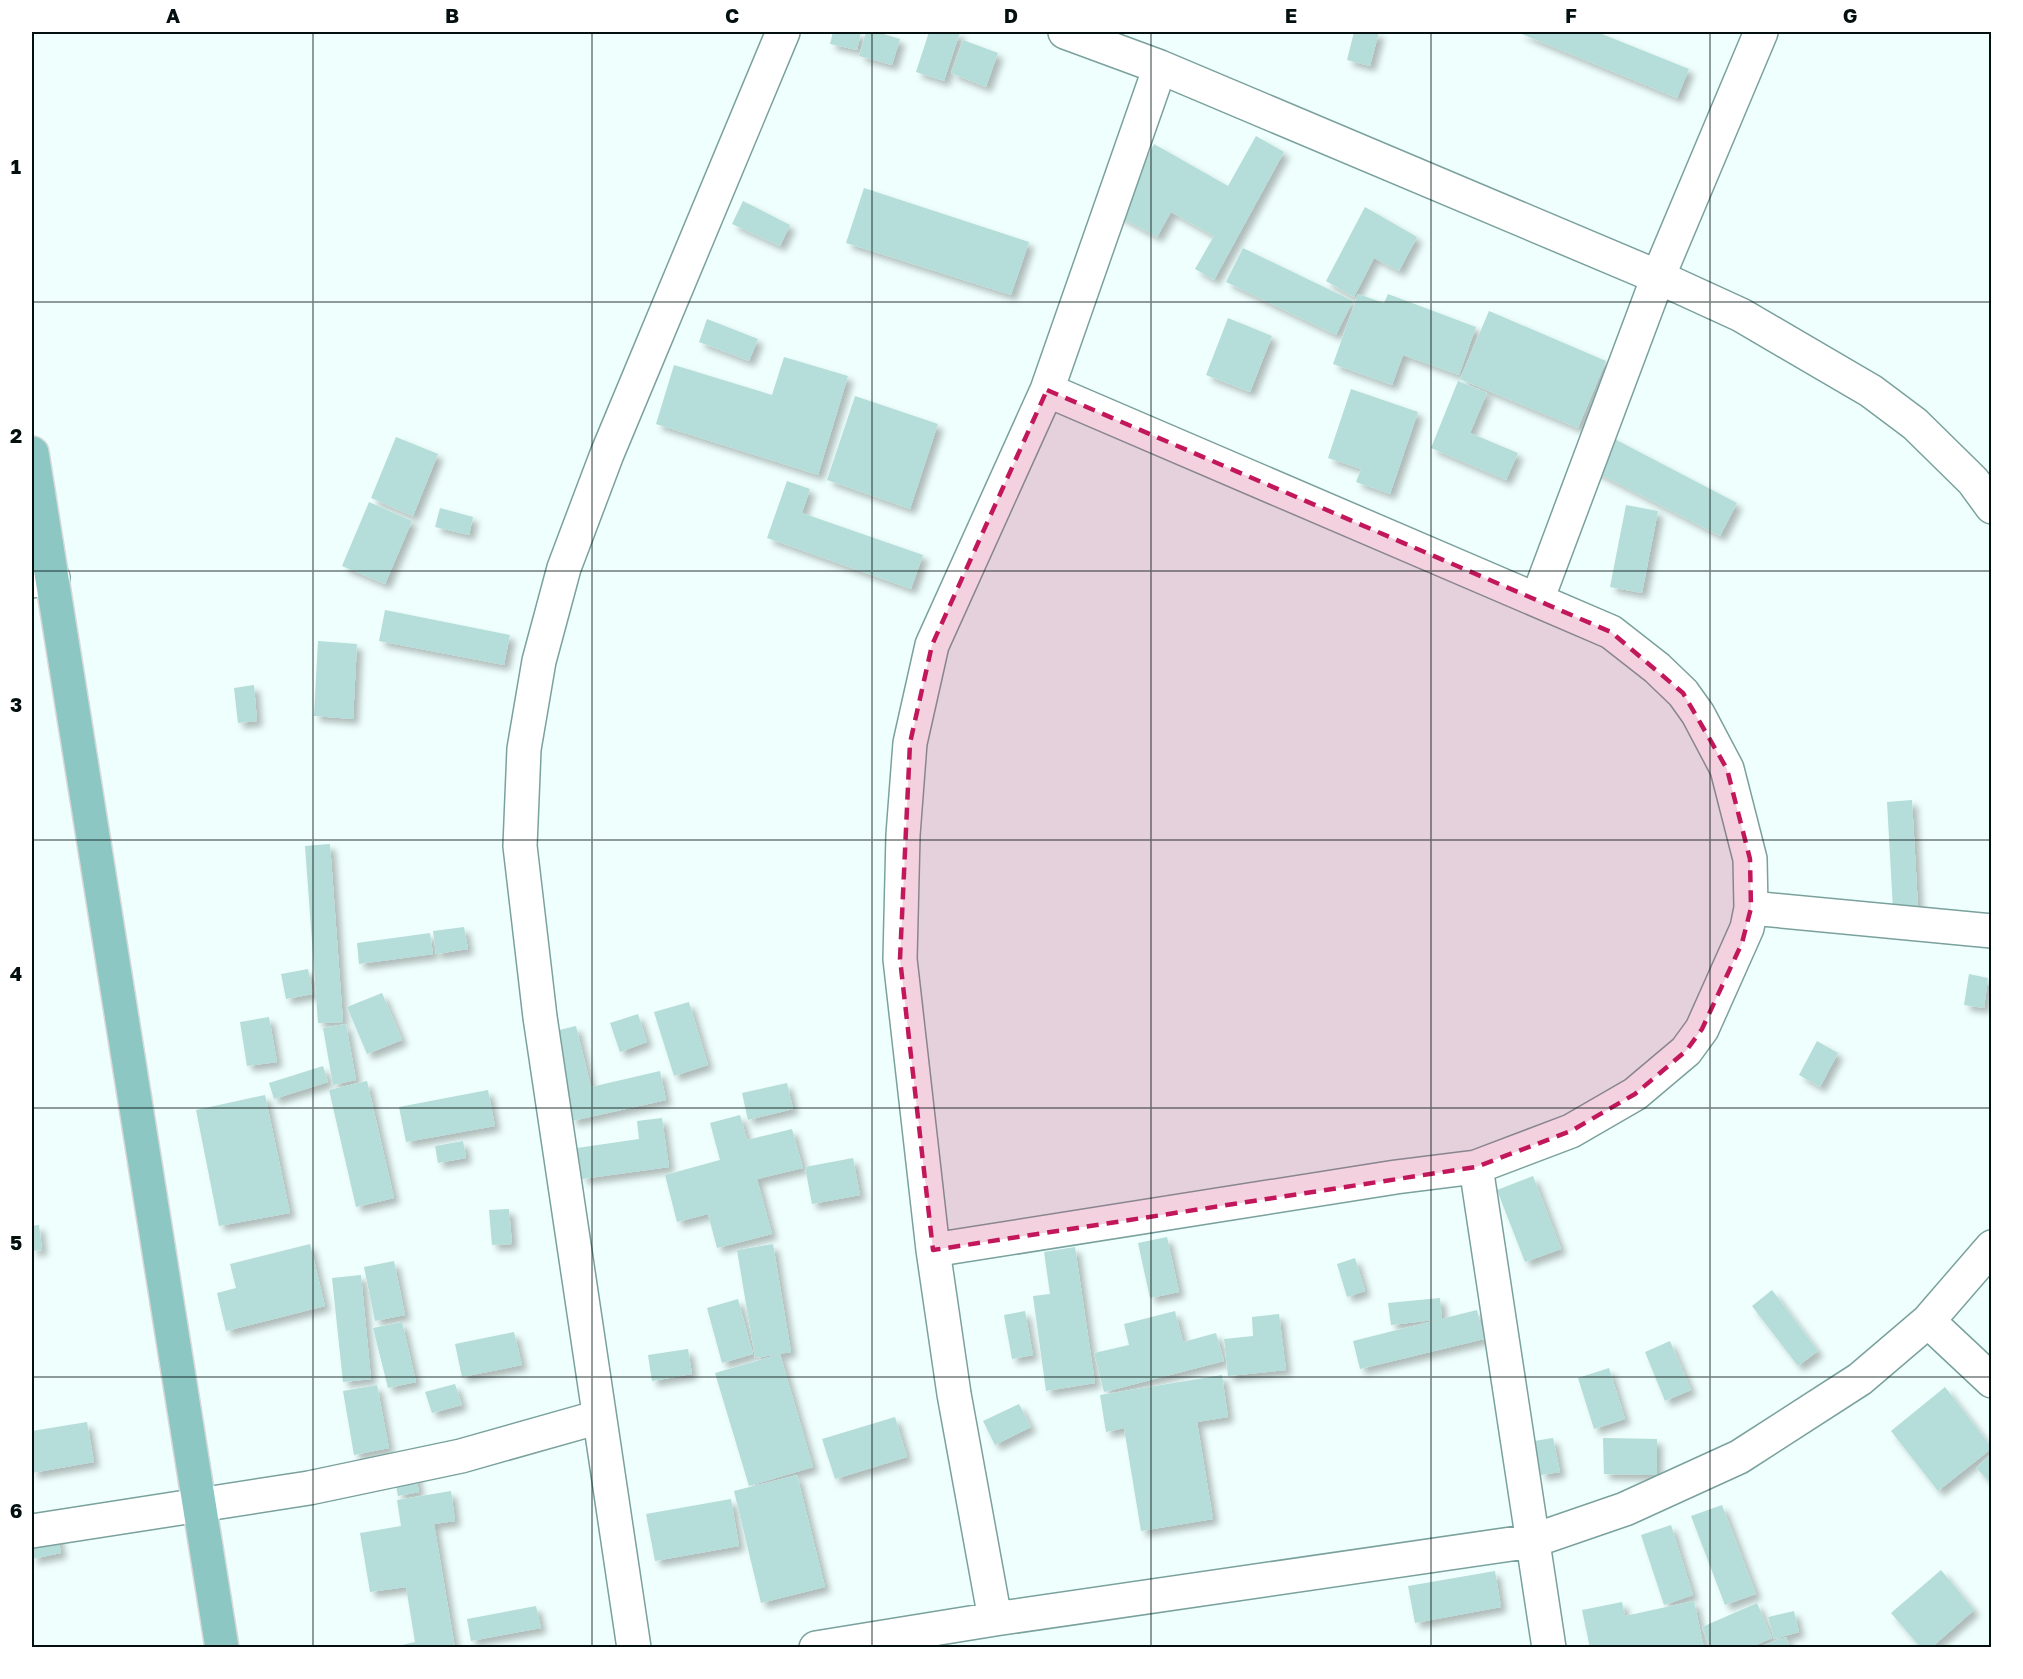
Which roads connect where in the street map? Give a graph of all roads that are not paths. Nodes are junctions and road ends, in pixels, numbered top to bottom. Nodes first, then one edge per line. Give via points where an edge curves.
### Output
1 (783, 32) edge
2 (1065, 32) edge
3 (1761, 32) edge
4 (1160, 67) junction
5 (1658, 277) junction
6 (1047, 390) junction
7 (32, 453) edge
8 (1992, 507) edge
9 (42, 579) edge
10 (1537, 600) junction
11 (1751, 908) junction
12 (1992, 931) edge
13 (1476, 1167) junction
14 (1992, 1247) edge
15 (933, 1250) junction
16 (1928, 1321) junction
17 (1992, 1381) edge
18 (599, 1417) junction
19 (198, 1506) junction
20 (32, 1531) edge
21 (1532, 1541) junction
22 (995, 1619) junction
23 (222, 1647) edge
24 (634, 1647) edge
25 (816, 1647) edge
26 (1549, 1647) edge

1 - 18 street via 607,454 564,568 539,661 524,749 520,846 540,1017
2 - 4 street
3 - 5 street
4 - 5 street
4 - 6 street
5 - 8 street via 1741,315 1871,391 1915,424 1973,481
5 - 10 street
6 - 10 street
6 - 15 street via 932,645 910,743 900,959
7 - 9 main road
9 - 19 main road
10 - 11 street via 1611,632 1657,668 1698,714 1727,769 1737,803 1750,859
11 - 12 street
11 - 13 street via 1742,943 1702,1029 1686,1051 1635,1095 1571,1131
13 - 15 street
13 - 21 street
14 - 16 street
15 - 22 street via 954,1394
16 - 17 street
16 - 21 street via 1860,1379 1739,1457 1625,1509
18 - 19 street via 461,1456 309,1488
18 - 24 street
19 - 20 street
19 - 23 main road
21 - 22 street
21 - 26 street
22 - 25 street

